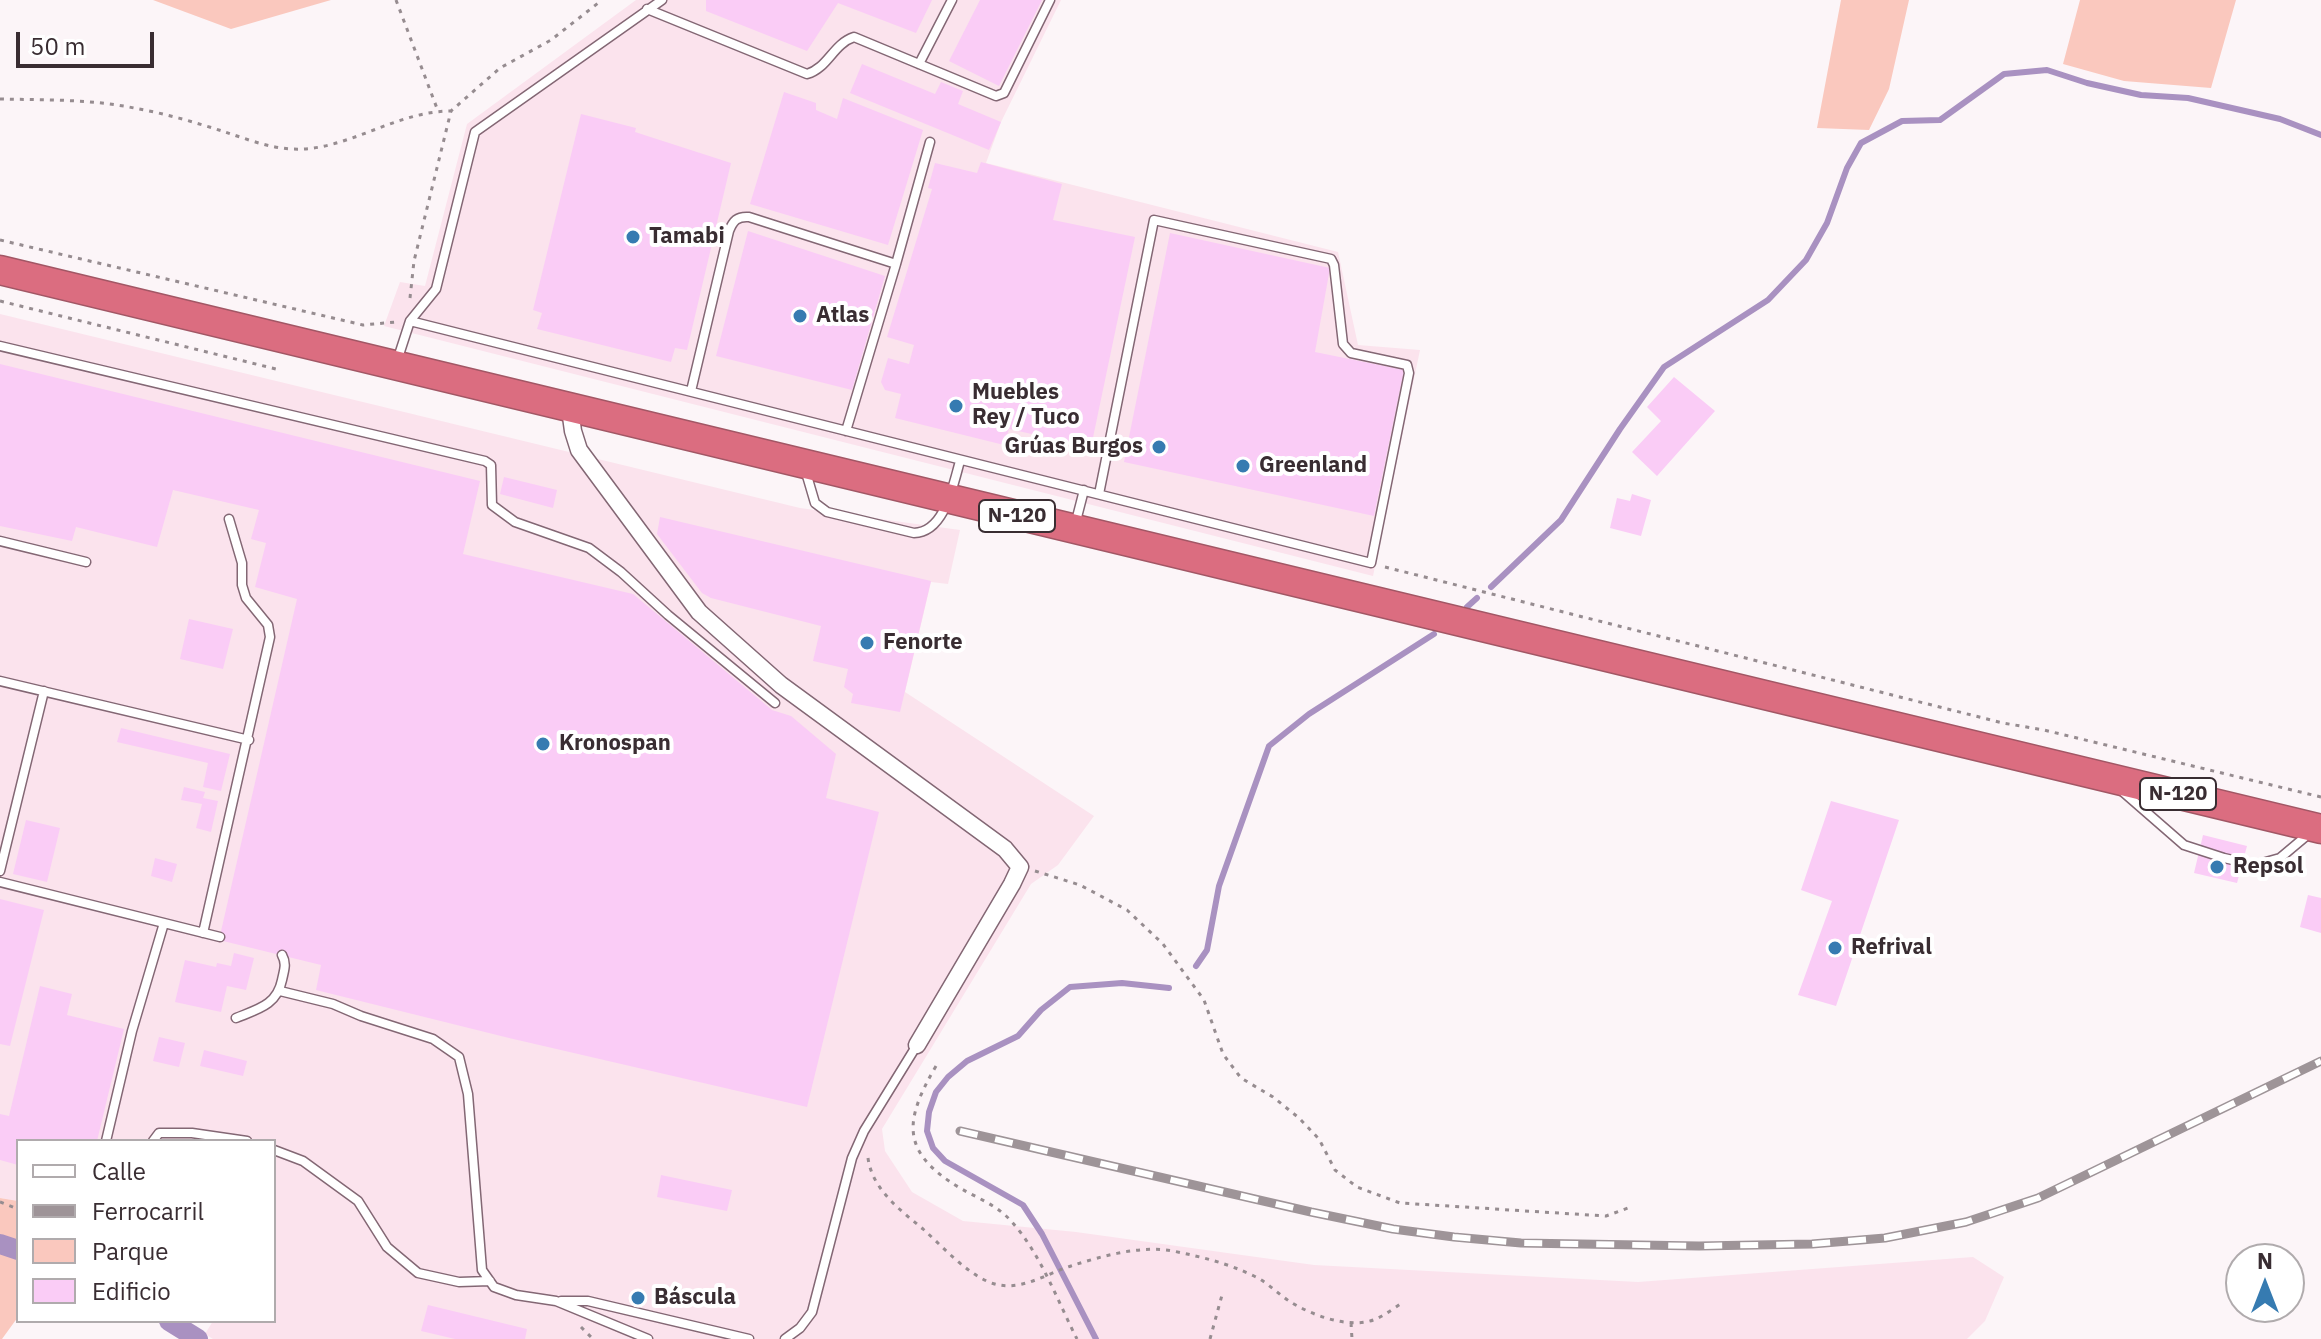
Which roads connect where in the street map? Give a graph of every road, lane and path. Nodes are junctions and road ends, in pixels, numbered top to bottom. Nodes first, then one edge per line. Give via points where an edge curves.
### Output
1 (396, 0) edge
2 (602, 0) edge
3 (662, 0) edge
4 (952, 0) edge
5 (1050, 0) edge
6 (647, 9) junction
7 (919, 64) junction
8 (0, 99) edge
9 (438, 111) junction
10 (451, 111) junction
11 (930, 142) dead end
12 (0, 240) edge
13 (896, 264) junction
14 (0, 270) edge
15 (0, 301) edge
16 (410, 321) junction
17 (0, 346) edge
18 (396, 365) junction
19 (276, 369) dead end
20 (691, 391) junction
21 (570, 409) junction
22 (846, 431) junction
23 (960, 461) junction
24 (803, 464) junction
25 (1084, 490) junction
26 (1099, 494) junction
27 (949, 500) junction
28 (229, 519) dead end
29 (1074, 530) junction
30 (0, 541) edge
31 (86, 562) dead end
32 (1371, 563) junction
33 (0, 681) edge
34 (44, 691) junction
35 (775, 703) dead end
36 (249, 740) junction
37 (2106, 777) junction
38 (2321, 797) edge
39 (2318, 829) edge
40 (1020, 867) junction
41 (0, 871) edge
42 (0, 882) edge
43 (164, 923) junction
44 (203, 933) junction
45 (220, 937) dead end
46 (282, 955) dead end
47 (280, 991) junction
48 (236, 1018) dead end
49 (917, 1045) joint
50 (936, 1066) dead end
51 (864, 1131) junction
52 (106, 1139) edge
53 (154, 1139) edge
54 (233, 1139) edge
55 (276, 1151) edge
56 (1628, 1208) dead end
57 (1045, 1277) junction
58 (490, 1281) junction
59 (1222, 1295) dead end
60 (556, 1301) junction
61 (1402, 1303) dead end
62 (1351, 1323) junction
63 (648, 1339) edge
64 (749, 1339) edge
65 (785, 1339) edge
66 (1077, 1339) edge
67 (1210, 1339) edge
68 (1352, 1339) edge

1 - 9 path
2 - 10 path via 551,40 500,68
3 - 6 lane
4 - 7 lane
5 - 7 lane via 1004,93 996,96
6 - 7 lane via 807,74 818,71 843,40 854,37
6 - 16 lane via 475,132 436,289
8 - 9 path via 132,107 293,149 329,145 405,117
9 - 10 path
10 - 16 path via 414,261
11 - 13 lane
12 - 16 path via 363,325
13 - 20 lane via 741,217 733,222
13 - 22 lane
14 - 18 highway, N-120
15 - 19 path
16 - 18 lane
16 - 20 lane
17 - 35 lane via 485,461 491,465 492,505 515,522 589,548
18 - 21 highway, N-120
20 - 22 lane
21 - 24 highway, N-120
21 - 40 street via 579,450 699,612 781,685 1005,849
22 - 23 lane
23 - 25 lane
23 - 27 lane
24 - 27 highway, N-120
24 - 27 lane via 815,503 827,512 925,532
25 - 26 lane
25 - 29 lane
26 - 32 lane
26 - 32 lane via 1154,220 1331,259 1343,344 1351,353 1407,365 1409,373
27 - 29 highway, N-120
28 - 36 lane via 246,598 268,625 270,637
29 - 37 highway, N-120
30 - 31 lane
32 - 38 path via 2003,723
33 - 34 lane
34 - 36 lane
34 - 41 lane
36 - 44 lane
37 - 39 highway, N-120
37 - 39 lane via 2184,845 2224,858 2255,865 2280,858
40 - 49 street
40 - 56 path via 1080,885 1127,910 1163,944 1204,1000 1223,1054 1241,1078 1299,1118 1319,1139 1335,1170 1357,1187 1400,1203 1451,1208 1606,1216
42 - 43 lane
43 - 44 lane
43 - 52 lane
44 - 45 lane
46 - 47 lane via 286,962
47 - 48 lane via 274,1001
47 - 58 lane via 433,1039 459,1057 468,1094 482,1270
49 - 51 lane
50 - 57 path via 912,1117 921,1154 932,1168 1009,1219
51 - 57 path via 878,1185 970,1270 997,1285 1017,1286
51 - 65 lane via 852,1158 812,1312
53 - 54 lane via 159,1133
55 - 58 lane via 303,1161 358,1201 387,1247 418,1273 459,1282
57 - 62 path via 1127,1252 1165,1250 1218,1260 1258,1278 1292,1303
57 - 66 path
58 - 60 lane via 516,1295
59 - 67 path
60 - 63 lane
60 - 64 lane via 588,1301
61 - 62 path via 1374,1320
62 - 68 path

